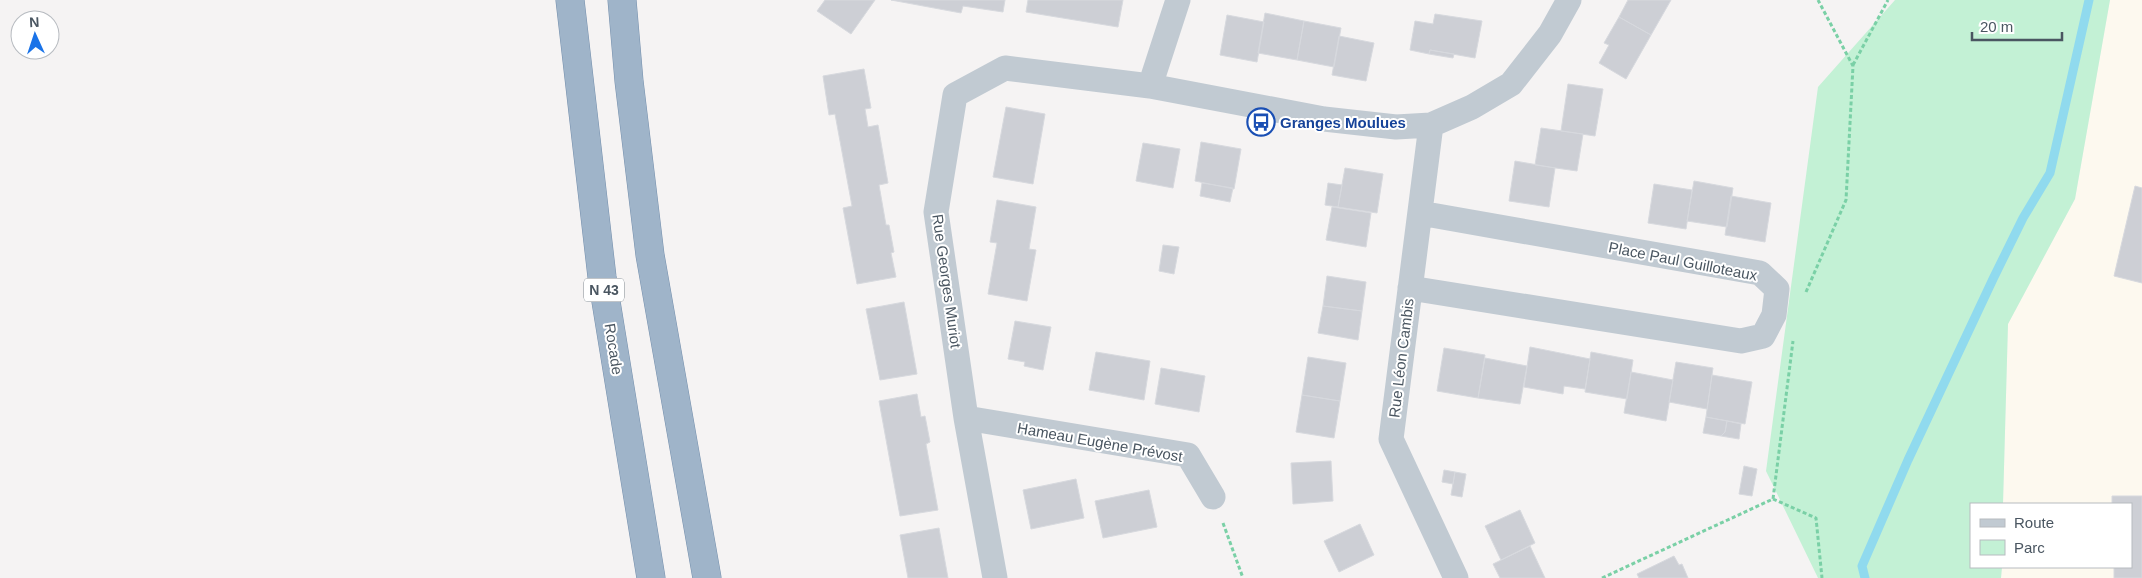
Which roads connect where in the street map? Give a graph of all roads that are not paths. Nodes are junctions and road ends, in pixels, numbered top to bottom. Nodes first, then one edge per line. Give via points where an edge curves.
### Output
1 (570, 0) edge
2 (622, 0) edge
3 (627, 0) edge
4 (1178, 0) edge
5 (1569, 0) edge
6 (629, 80) junction
7 (1150, 86) junction
8 (1431, 125) junction
9 (1420, 213) junction
10 (1410, 288) junction
11 (966, 418) junction
12 (1213, 497) road end
13 (651, 578) edge
14 (707, 578) edge
15 (995, 578) edge
16 (1456, 578) edge

1 - 13 highway, Rocade / N 43 via 602,277
2 - 6 highway
3 - 6 highway
4 - 7 street
5 - 8 street via 1550,34 1511,84 1472,107
6 - 14 highway via 650,255
7 - 8 street via 1324,119 1396,127
7 - 11 street, Rue Georges Muriot via 1005,68 956,95 936,212
8 - 9 street, Rue Léon Cambis
9 - 10 street, Rue Léon Cambis
9 - 10 street, Place Paul Guilloteaux via 1760,273 1777,289 1774,314 1763,336 1742,341
10 - 16 street, Rue Léon Cambis via 1391,439
11 - 12 street, Hameau Eugène Prévost via 1188,455
11 - 15 street, Rue Georges Muriot

